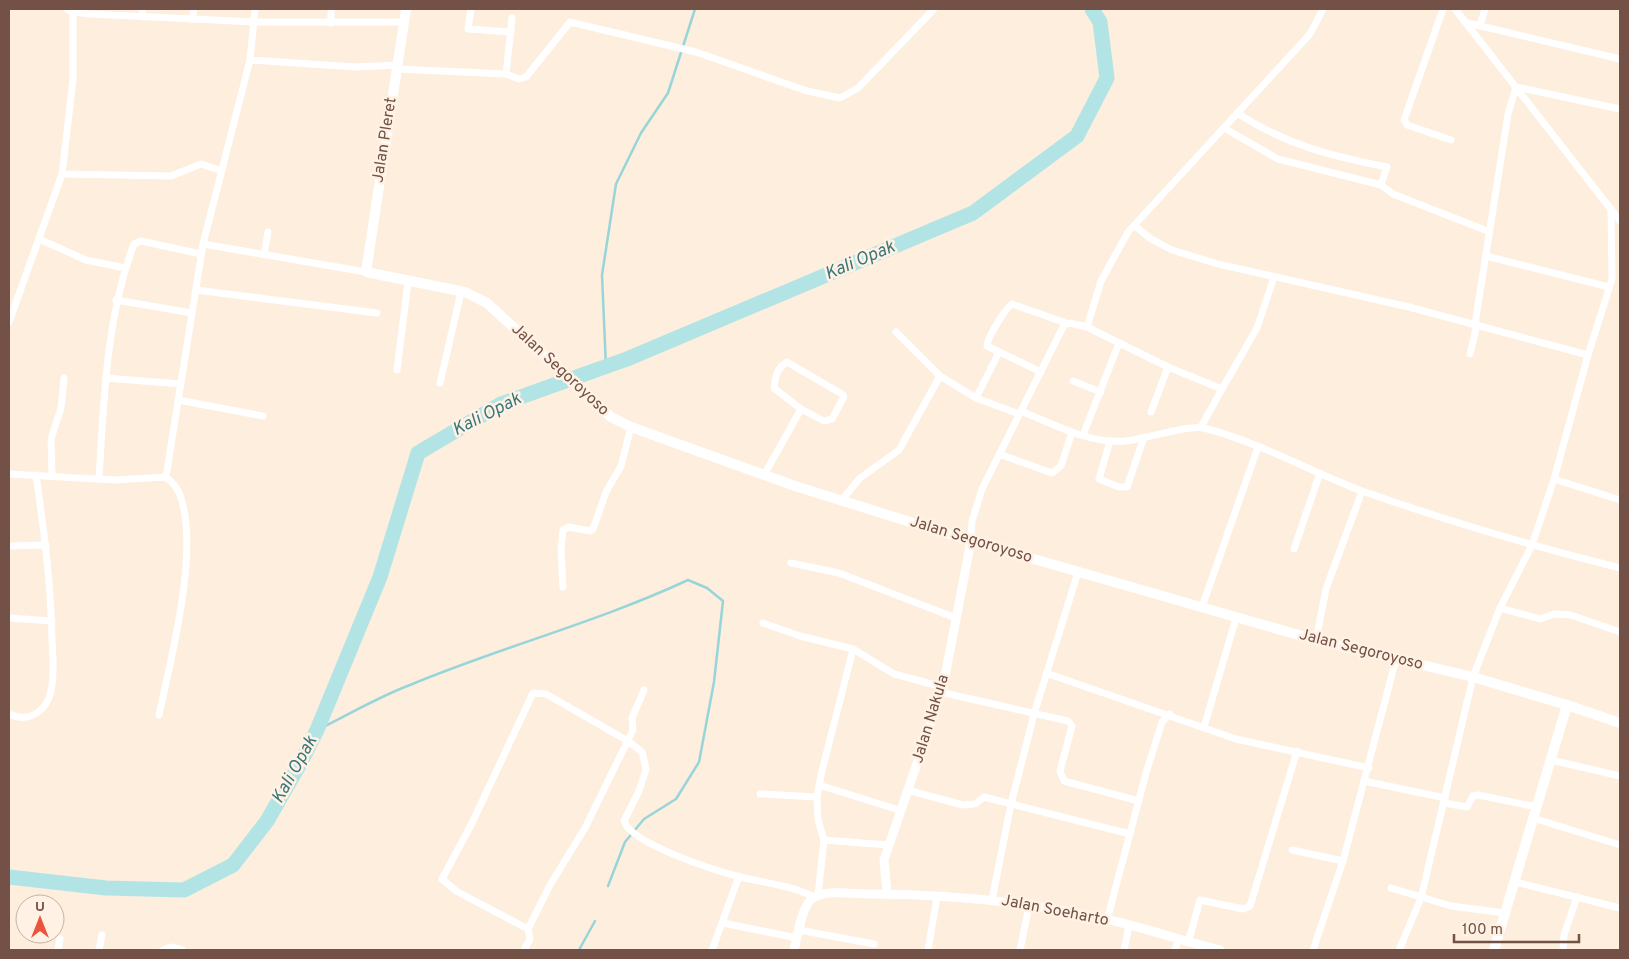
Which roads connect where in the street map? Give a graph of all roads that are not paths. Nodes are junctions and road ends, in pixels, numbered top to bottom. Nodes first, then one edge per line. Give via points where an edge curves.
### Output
1 (194, 9) edge
2 (255, 9) edge
3 (331, 9) edge
4 (406, 9) edge
5 (471, 9) edge
6 (934, 9) edge
7 (1323, 9) edge
8 (1443, 9) edge
9 (1456, 9) edge
10 (1485, 9) edge
11 (70, 10) edge
12 (143, 13) edge
13 (512, 18) dead end
14 (192, 19) junction
15 (255, 22) junction
16 (404, 22) junction
17 (330, 23) junction
18 (1468, 23) junction
19 (1480, 26) junction
20 (511, 32) junction
21 (1620, 59) edge
22 (250, 60) junction
23 (397, 67) junction
24 (506, 74) junction
25 (1516, 88) junction
26 (1620, 109) edge
27 (1237, 113) junction
28 (1224, 128) junction
29 (1451, 140) dead end
30 (222, 171) junction
31 (62, 174) junction
32 (1381, 185) junction
33 (1611, 209) junction
34 (1620, 220) edge
35 (1135, 226) junction
36 (268, 232) dead end
37 (1490, 232) junction
38 (39, 239) junction
39 (203, 244) junction
40 (201, 254) junction
41 (264, 255) junction
42 (1486, 256) junction
43 (125, 268) junction
44 (366, 272) junction
45 (1274, 277) junction
46 (408, 282) junction
47 (1609, 287) junction
48 (196, 290) junction
49 (461, 292) junction
50 (116, 300) junction
51 (192, 313) junction
52 (377, 313) dead end
53 (9, 322) edge
54 (1066, 323) junction
55 (1476, 324) junction
56 (1087, 327) junction
57 (896, 332) dead end
58 (1119, 344) junction
59 (999, 352) junction
60 (1470, 354) dead end
61 (1588, 355) junction
62 (1168, 367) junction
63 (397, 370) dead end
64 (1040, 372) junction
65 (940, 376) junction
66 (64, 378) dead end
67 (106, 378) junction
68 (1073, 382) dead end
69 (440, 383) dead end
70 (181, 384) junction
71 (1222, 390) junction
72 (1101, 392) junction
73 (976, 398) junction
74 (178, 400) junction
75 (801, 409) junction
76 (1152, 412) dead end
77 (1020, 413) junction
78 (263, 416) dead end
79 (631, 427) junction
80 (1201, 427) junction
81 (1072, 432) junction
82 (1083, 435) junction
83 (1144, 437) junction
84 (1110, 442) junction
85 (1258, 447) junction
86 (999, 454) junction
87 (1320, 473) junction
88 (9, 474) edge
89 (52, 474) junction
90 (764, 475) junction
91 (36, 476) junction
92 (166, 477) junction
93 (99, 478) junction
94 (1554, 479) junction
95 (1362, 490) junction
96 (841, 500) junction
97 (1620, 500) edge
98 (971, 541) junction
99 (46, 545) junction
100 (1532, 545) junction
101 (9, 546) edge
102 (1294, 549) dead end
103 (791, 564) dead end
104 (1620, 568) edge
105 (1078, 572) junction
106 (563, 587) dead end
107 (1202, 607) junction
108 (1500, 608) junction
109 (9, 618) edge
110 (956, 618) junction
111 (1236, 618) junction
112 (52, 621) junction
113 (763, 623) dead end
114 (1620, 632) edge
115 (1316, 640) junction
116 (853, 649) junction
117 (1396, 659) junction
118 (1046, 673) junction
119 (1473, 677) junction
120 (644, 690) dead end
121 (942, 690) junction
122 (1568, 705) junction
123 (9, 714) edge
124 (1034, 714) junction
125 (1170, 714) junction
126 (160, 715) dead end
127 (1620, 724) edge
128 (1204, 727) junction
129 (628, 741) junction
130 (1297, 751) junction
131 (1551, 760) junction
132 (1369, 768) junction
133 (1620, 776) edge
134 (1364, 781) junction
135 (819, 785) junction
136 (907, 790) junction
137 (760, 794) dead end
138 (817, 797) junction
139 (1139, 801) junction
140 (1445, 801) junction
141 (1011, 804) junction
142 (1537, 807) junction
143 (899, 810) junction
144 (1533, 818) junction
145 (1130, 834) junction
146 (824, 840) junction
147 (888, 845) junction
148 (1620, 845) edge
149 (1292, 850) dead end
150 (1342, 861) junction
151 (739, 876) junction
152 (1515, 882) junction
153 (1391, 888) dead end
154 (887, 894) junction
155 (816, 896) junction
156 (937, 897) junction
157 (1576, 897) junction
158 (1421, 898) junction
159 (992, 900) junction
160 (1029, 906) junction
161 (1620, 908) edge
162 (1506, 913) junction
163 (1107, 920) junction
164 (724, 923) junction
165 (1129, 926) junction
166 (528, 929) junction
167 (798, 934) junction
168 (102, 935) dead end
169 (1178, 940) junction
170 (1188, 943) junction
171 (874, 944) dead end
172 (99, 950) edge
173 (163, 950) edge
174 (182, 950) edge
175 (524, 950) edge
176 (712, 950) edge
177 (794, 950) edge
178 (928, 950) edge
179 (1020, 950) edge
180 (1124, 950) edge
181 (1175, 950) edge
182 (1220, 950) edge
183 (1313, 950) edge
184 (1399, 950) edge
185 (1494, 950) edge
186 (1563, 950) edge

1 - 14 street
2 - 15 street
3 - 17 street
4 - 16 main road, Jalan Pleret
5 - 20 street via 468,29
6 - 24 street via 858,88 840,98 806,91 696,52 570,22 526,77 519,79
7 - 27 street via 1310,34
8 - 29 street via 1404,120 1407,125
9 - 18 street
10 - 19 street
11 - 12 street
11 - 31 street via 73,80
12 - 14 street
13 - 20 street
14 - 15 street
15 - 17 street
15 - 22 street
16 - 17 street
16 - 23 main road, Jalan Pleret
18 - 19 street
18 - 25 street
19 - 21 street
20 - 24 street
22 - 23 street
22 - 30 street
23 - 24 street
23 - 44 main road, Jalan Pleret
25 - 26 street
25 - 33 street
25 - 37 street via 1508,114
27 - 28 street
27 - 32 street via 1296,145 1387,167
28 - 32 street via 1278,159
28 - 35 street
30 - 31 street via 201,164 171,176
30 - 39 street
31 - 38 street
32 - 37 street via 1393,194
33 - 34 street
33 - 47 street via 1612,279
35 - 45 street via 1172,250
35 - 56 street via 1122,240 1101,281
36 - 41 street
37 - 42 street
38 - 43 street via 86,260
38 - 53 street
39 - 40 street
39 - 41 street
40 - 43 street via 138,241
40 - 48 street
41 - 44 street
42 - 47 street
42 - 55 street
43 - 50 street
44 - 46 main road, Jalan Segoroyoso
45 - 55 street
45 - 71 street via 1257,328
46 - 49 main road, Jalan Segoroyoso
46 - 63 street
47 - 61 street
48 - 51 street
48 - 52 street
49 - 69 street
49 - 79 main road, Jalan Segoroyoso via 487,303 611,417
50 - 51 street
50 - 67 street
51 - 70 street
54 - 56 street
54 - 59 street via 1012,304 986,343
54 - 64 street
55 - 60 street
55 - 61 street
56 - 58 street
57 - 65 street
58 - 62 street
58 - 72 street
59 - 64 street
59 - 73 street
61 - 94 street
62 - 71 street
62 - 76 street
64 - 77 street
65 - 73 street
65 - 96 street via 899,450 860,478
66 - 89 street via 61,408 51,439
67 - 70 street
67 - 93 street
68 - 72 street
70 - 74 street
71 - 80 street
72 - 82 street
73 - 77 street
74 - 78 street
74 - 92 street
75 - 75 street via 824,421 832,419 844,397 787,362 775,376 774,388
75 - 90 street
77 - 81 street
77 - 86 street
79 - 90 main road, Jalan Segoroyoso
79 - 106 street via 620,466 606,492 593,529 569,527 563,530
80 - 83 street
80 - 85 street
81 - 82 street
81 - 86 street via 1061,466 1052,473
82 - 84 street
83 - 84 street
83 - 84 street via 1127,487 1119,488 1099,479
85 - 87 street
85 - 107 street
86 - 98 street via 974,510
87 - 95 street
87 - 102 street
88 - 91 street
89 - 91 street
89 - 93 street
90 - 96 main road, Jalan Segoroyoso
91 - 99 street
92 - 93 street
92 - 126 street via 176,486 183,508 186,561 183,597
94 - 97 street
94 - 100 street
95 - 100 street
95 - 115 street via 1326,589
96 - 98 main road, Jalan Segoroyoso
98 - 105 main road, Jalan Segoroyoso
98 - 110 street, Jalan Nakula
99 - 101 street
99 - 112 street
100 - 104 street
100 - 108 street
103 - 110 street via 839,572
105 - 107 main road, Jalan Segoroyoso
105 - 118 street
107 - 111 main road, Jalan Segoroyoso
108 - 114 street via 1540,619 1554,614 1571,615
108 - 119 street
109 - 112 street
110 - 121 street, Jalan Nakula
111 - 115 main road, Jalan Segoroyoso
111 - 128 street
112 - 123 street via 53,663 48,700 31,717
113 - 116 street
115 - 117 main road, Jalan Segoroyoso
116 - 121 street via 894,674
116 - 135 street
117 - 119 main road, Jalan Segoroyoso
117 - 132 street
118 - 124 street
118 - 125 street
119 - 122 main road, Jalan Segoroyoso
119 - 140 street
120 - 129 street via 633,716 634,728
121 - 124 street
121 - 136 street, Jalan Nakula
122 - 127 main road, Jalan Segoroyoso
122 - 131 main road
124 - 139 street via 1071,723 1060,772 1064,781
124 - 141 street
125 - 128 street
125 - 139 street via 1162,722
128 - 130 street via 1236,739
129 - 151 street via 642,752 646,769 625,817 625,825 667,852
129 - 166 street via 585,828
129 - 166 street via 546,694 533,693 526,705 442,879 456,891
130 - 132 street
130 - 170 street via 1250,906 1243,909 1200,900
131 - 133 street
131 - 142 main road
132 - 134 street
134 - 140 street
134 - 150 street
135 - 138 street
135 - 143 street
136 - 141 street via 963,805 975,804 984,798
136 - 143 street, Jalan Nakula
137 - 138 street
138 - 146 street via 818,820
139 - 145 street
140 - 142 street via 1467,807 1478,795
140 - 158 street
141 - 145 street
141 - 159 street
142 - 144 main road
143 - 147 street, Jalan Nakula
144 - 148 street
144 - 152 main road
145 - 163 street
146 - 147 street
146 - 155 street
147 - 154 street, Jalan Nakula via 884,860
149 - 150 street
150 - 183 street
151 - 155 street
151 - 164 street
152 - 157 street
152 - 162 main road
153 - 158 street
154 - 155 street, Jalan Soeharto
154 - 156 street, Jalan Soeharto
155 - 167 street via 806,906
156 - 159 street, Jalan Soeharto
156 - 178 street
157 - 161 street
157 - 186 street via 1564,935
158 - 162 street via 1478,911
158 - 184 street
159 - 160 street, Jalan Soeharto
160 - 163 street, Jalan Soeharto
160 - 179 street
162 - 185 main road
163 - 165 street, Jalan Soeharto
164 - 167 street
164 - 176 street
165 - 169 street, Jalan Soeharto
165 - 180 street
166 - 175 street via 530,939
167 - 171 street
167 - 177 street
168 - 172 street
169 - 170 street, Jalan Soeharto
169 - 181 street
170 - 182 street, Jalan Soeharto
173 - 174 street via 171,946

